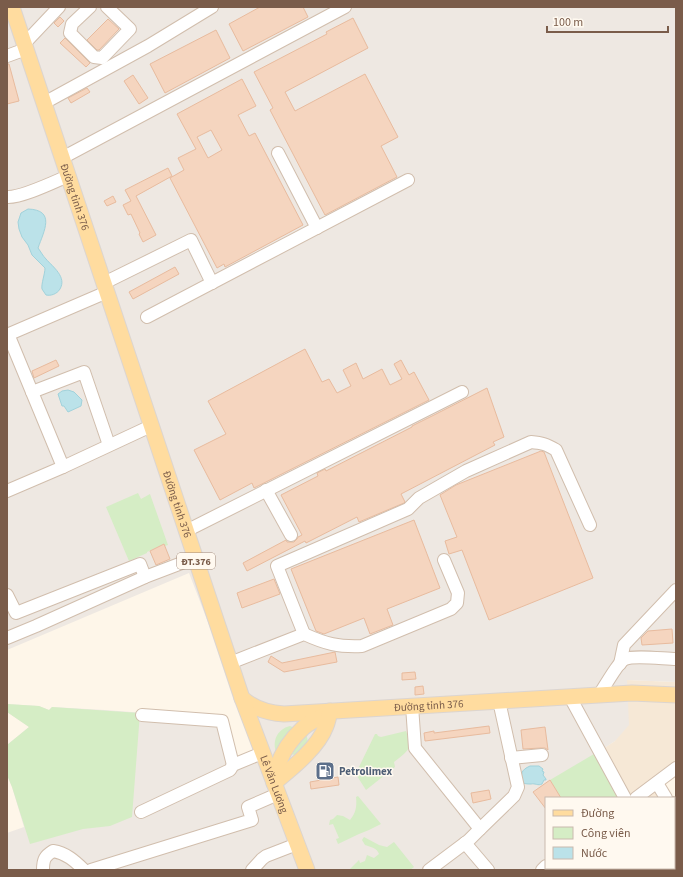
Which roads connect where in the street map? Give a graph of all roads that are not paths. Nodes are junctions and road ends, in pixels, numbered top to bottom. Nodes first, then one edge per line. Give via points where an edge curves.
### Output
1 (12, 7) edge
2 (90, 7) edge
3 (108, 7) edge
4 (212, 7) edge
5 (345, 7) edge
6 (57, 8) edge
7 (72, 24) junction
8 (25, 46) junction
9 (7, 56) edge
10 (44, 103) junction
11 (278, 153) dead end
12 (62, 158) junction
13 (68, 176) junction
14 (408, 180) dead end
15 (7, 197) edge
16 (317, 228) junction
17 (212, 283) junction
18 (105, 287) junction
19 (147, 316) dead end
20 (8, 334) edge
21 (32, 392) junction
22 (462, 392) dead end
23 (151, 426) junction
24 (109, 446) junction
25 (63, 467) junction
26 (266, 490) junction
27 (7, 491) edge
28 (590, 525) dead end
29 (186, 531) junction
30 (291, 535) dead end
31 (195, 558) junction
32 (444, 560) dead end
33 (145, 577) junction
34 (676, 590) edge
35 (7, 595) edge
36 (304, 634) junction
37 (7, 638) edge
38 (676, 660) edge
39 (230, 663) junction
40 (620, 664) junction
41 (599, 695) junction
42 (676, 695) edge
43 (570, 697) junction
44 (242, 698) junction
45 (499, 701) junction
46 (412, 706) junction
47 (330, 711) junction
48 (142, 715) dead end
49 (262, 753) junction
50 (542, 755) dead end
51 (511, 758) junction
52 (233, 765) junction
53 (676, 768) edge
54 (657, 783) junction
55 (276, 789) junction
56 (624, 797) edge
57 (637, 797) edge
58 (665, 797) edge
59 (141, 812) dead end
60 (480, 829) junction
61 (465, 843) junction
62 (297, 844) junction
63 (43, 870) edge
64 (84, 870) edge
65 (91, 870) edge
66 (252, 870) edge
67 (307, 870) edge
68 (429, 870) edge
69 (488, 870) edge

1 - 8 main road, Đường tỉnh 376 / ĐT.376
2 - 7 street
3 - 7 street via 130,29 102,58 94,57 70,33
4 - 10 street via 148,46
5 - 12 street
6 - 7 street
6 - 8 street
8 - 9 street
8 - 10 main road, Đường tỉnh 376 / ĐT.376
10 - 12 main road, Đường tỉnh 376 / ĐT.376
11 - 16 street
12 - 13 main road, Đường tỉnh 376 / ĐT.376
13 - 15 street via 29,192
13 - 18 main road, Đường tỉnh 376 / ĐT.376
14 - 16 street
16 - 17 street
17 - 18 street via 191,240
17 - 19 street
18 - 20 street
18 - 23 main road, Đường tỉnh 376 / ĐT.376
20 - 21 street
21 - 24 street via 84,372
21 - 25 street
22 - 26 street
23 - 24 street
23 - 29 main road, Đường tỉnh 376 / ĐT.376
24 - 25 street
25 - 27 street
26 - 29 street
26 - 30 street
28 - 36 street via 556,450 547,444 531,442 466,471 419,498 408,509 277,566
29 - 31 main road, Đường tỉnh 376 / ĐT.376
31 - 33 street
31 - 39 main road, Đường tỉnh 376 / ĐT.376
32 - 36 street via 458,593 457,603 451,609 362,646 332,645
33 - 35 street via 140,564 16,613
33 - 37 street
34 - 40 street via 624,645
36 - 39 street
38 - 40 street via 634,657 624,659
39 - 44 main road, Đường tỉnh 376 / ĐT.376
40 - 41 street
41 - 42 main road, Đường tỉnh 376
41 - 43 main road, Đường tỉnh 376
43 - 45 main road, Đường tỉnh 376
43 - 56 street
44 - 47 main road, Đường tỉnh 376 via 250,705 276,714
44 - 49 main road, Lê Văn Lương
45 - 46 main road, Đường tỉnh 376
45 - 51 street
46 - 47 main road, Đường tỉnh 376
46 - 60 street via 415,748
47 - 55 main road via 304,728 290,742 275,774
48 - 52 street via 222,721
49 - 52 street
49 - 55 main road, Lê Văn Lương
50 - 51 street
51 - 60 street via 518,788 514,796
52 - 59 street via 230,770
53 - 54 street
54 - 57 street
54 - 58 street
55 - 62 main road, Lê Văn Lương
55 - 65 street via 248,807 252,820
60 - 61 street
61 - 68 street
61 - 69 street
62 - 66 street via 266,856
62 - 67 main road, Lê Văn Lương
63 - 64 street via 43,861 54,851 71,858

